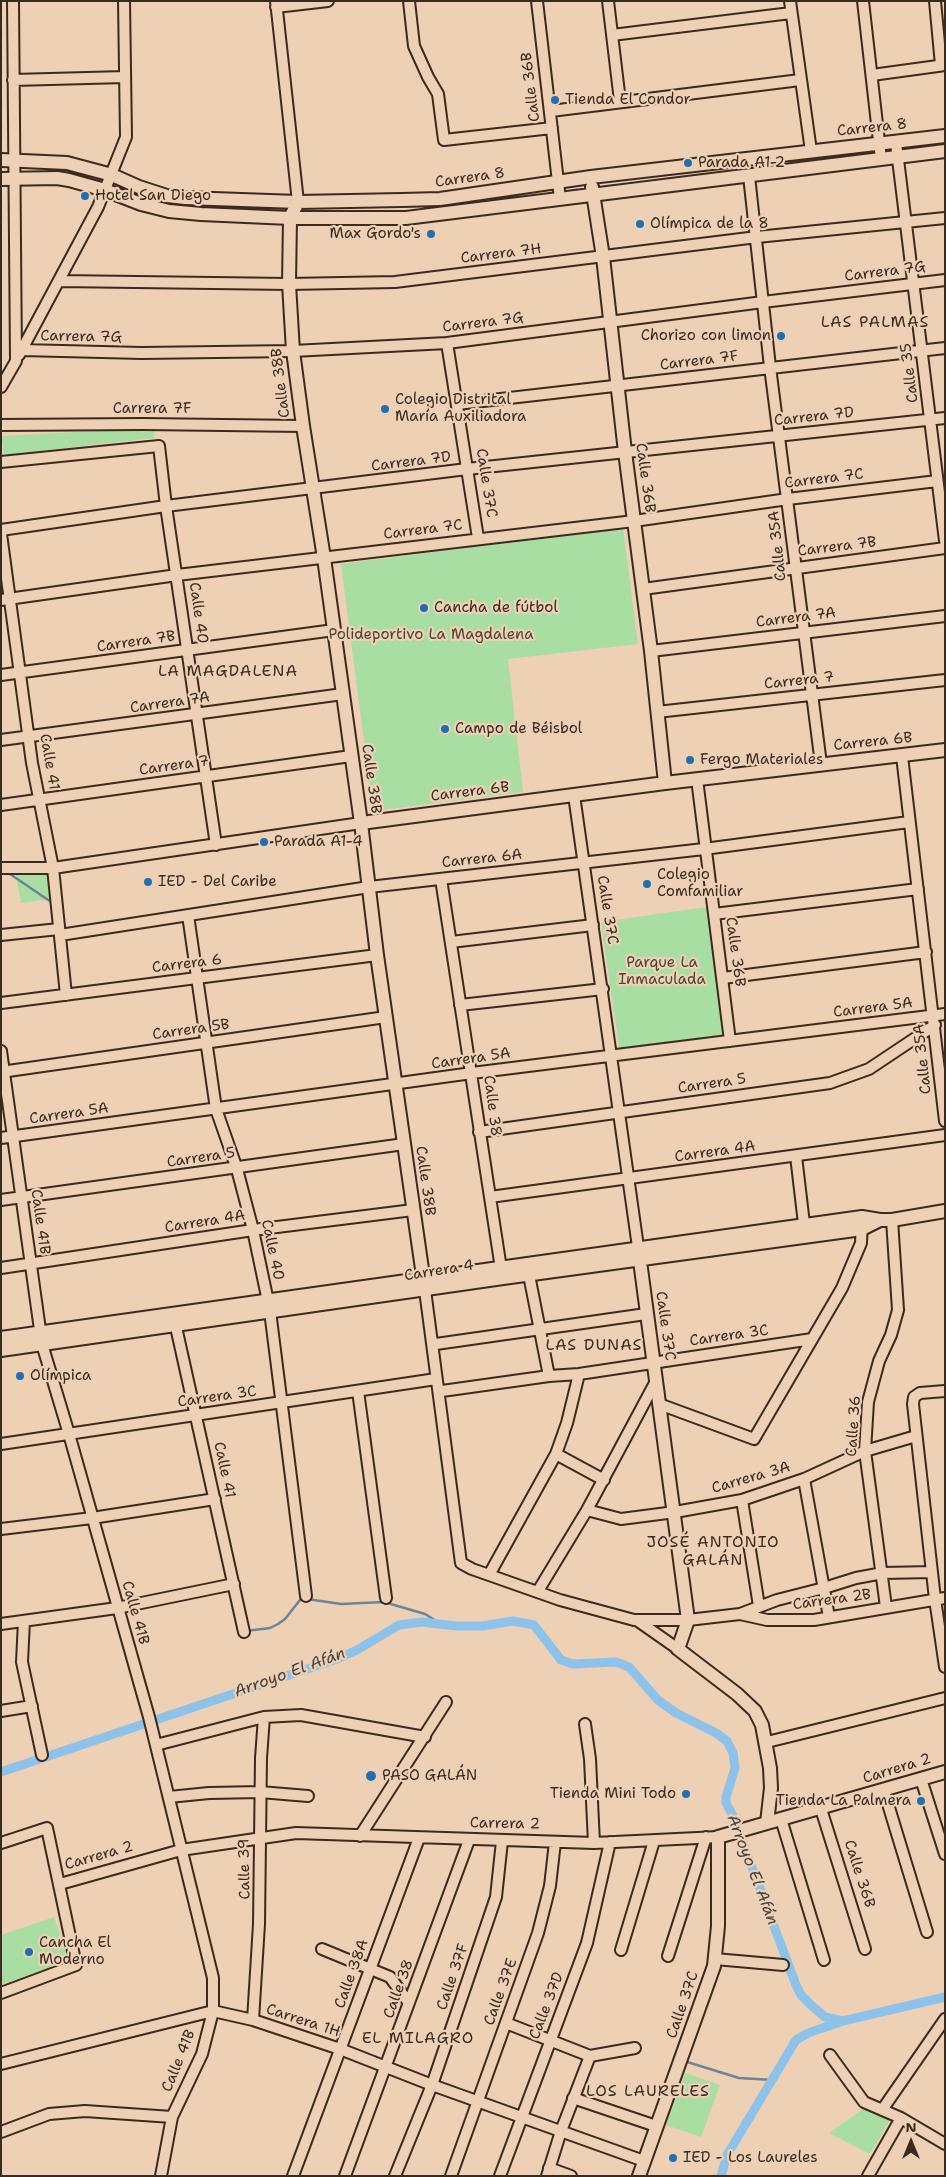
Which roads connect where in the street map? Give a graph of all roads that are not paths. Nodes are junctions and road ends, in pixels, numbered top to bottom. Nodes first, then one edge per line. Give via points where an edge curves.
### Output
1 (13, 1) edge
2 (124, 1) edge
3 (328, 1) edge
4 (409, 1) edge
5 (537, 1) edge
6 (608, 1) edge
7 (790, 1) edge
8 (863, 1) edge
9 (935, 1) edge
10 (276, 4) edge
11 (791, 14) junction
12 (612, 35) junction
13 (943, 65) edge
14 (872, 75) junction
15 (125, 77) junction
16 (13, 80) junction
17 (800, 80) junction
18 (620, 102) junction
19 (551, 111) junction
20 (552, 128) junction
21 (945, 136) edge
22 (896, 143) junction
23 (880, 144) junction
24 (811, 151) junction
25 (945, 151) edge
26 (898, 157) junction
27 (881, 159) junction
28 (8, 160) edge
29 (112, 175) junction
30 (749, 176) junction
31 (590, 177) junction
32 (1, 179) edge
33 (15, 179) junction
34 (558, 182) junction
35 (105, 190) junction
36 (594, 194) junction
37 (560, 199) junction
38 (298, 202) junction
39 (290, 218) junction
40 (945, 218) edge
41 (907, 223) junction
42 (757, 237) junction
43 (603, 257) junction
44 (945, 280) edge
45 (59, 281) junction
46 (289, 284) junction
47 (914, 284) junction
48 (763, 302) junction
49 (610, 322) junction
50 (447, 343) junction
51 (945, 348) edge
52 (22, 350) junction
53 (922, 350) junction
54 (293, 351) junction
55 (16, 361) junction
56 (770, 367) junction
57 (1, 387) edge
58 (618, 387) junction
59 (457, 404) junction
60 (945, 418) edge
61 (931, 419) junction
62 (1, 425) edge
63 (303, 426) junction
64 (779, 436) junction
65 (625, 452) junction
66 (1, 462) edge
67 (467, 469) junction
68 (937, 481) junction
69 (313, 490) junction
70 (788, 498) junction
71 (166, 506) junction
72 (634, 521) junction
73 (1, 530) edge
74 (1, 534) edge
75 (478, 538) junction
76 (945, 541) edge
77 (945, 548) edge
78 (324, 558) junction
79 (796, 567) junction
80 (177, 575) junction
81 (644, 589) junction
82 (6, 599) edge
83 (945, 616) edge
84 (334, 630) junction
85 (803, 633) junction
86 (188, 650) junction
87 (651, 651) junction
88 (20, 672) junction
89 (1, 675) edge
90 (945, 680) edge
91 (343, 694) junction
92 (811, 695) junction
93 (657, 712) junction
94 (198, 714) junction
95 (28, 737) junction
96 (1, 740) edge
97 (945, 750) edge
98 (351, 756) junction
99 (902, 756) junction
100 (820, 764) junction
101 (206, 776) junction
102 (697, 779) junction
103 (665, 782) junction
104 (574, 795) junction
105 (40, 800) junction
106 (1, 805) edge
107 (909, 822) junction
108 (361, 823) junction
109 (216, 845) junction
110 (704, 848) junction
111 (583, 863) junction
112 (1, 868) edge
113 (53, 868) junction
114 (441, 879) junction
115 (369, 887) junction
116 (918, 889) junction
117 (714, 914) junction
118 (188, 915) junction
119 (593, 925) junction
120 (60, 932) junction
121 (1, 935) edge
122 (451, 942) junction
123 (926, 952) junction
124 (377, 955) junction
125 (197, 978) junction
126 (723, 978) junction
127 (602, 989) junction
128 (66, 994) junction
129 (1, 1002) edge
130 (460, 1005) junction
131 (945, 1014) edge
132 (386, 1017) junction
133 (934, 1020) junction
134 (730, 1041) junction
135 (205, 1043) junction
136 (1, 1052) edge
137 (612, 1057) junction
138 (3, 1071) edge
139 (472, 1073) junction
140 (396, 1085) junction
141 (216, 1109) junction
142 (619, 1111) junction
143 (945, 1121) edge
144 (479, 1132) junction
145 (945, 1135) edge
146 (14, 1136) junction
147 (1, 1138) edge
148 (404, 1144) junction
149 (796, 1156) junction
150 (237, 1169) junction
151 (628, 1179) junction
152 (490, 1197) junction
153 (21, 1198) junction
154 (1, 1200) edge
155 (413, 1210) junction
156 (945, 1211) edge
157 (886, 1220) junction
158 (862, 1223) junction
159 (253, 1230) junction
160 (805, 1231) junction
161 (639, 1255) junction
162 (30, 1264) junction
163 (1, 1268) edge
164 (502, 1272) junction
165 (529, 1274) junction
166 (424, 1285) junction
167 (268, 1306) junction
168 (646, 1314) junction
169 (174, 1320) junction
170 (539, 1329) junction
171 (1, 1338) edge
172 (41, 1339) junction
173 (812, 1339) junction
174 (436, 1344) dead end
175 (1, 1350) edge
176 (653, 1362) junction
177 (579, 1374) junction
178 (548, 1376) junction
179 (436, 1379) junction
180 (656, 1380) junction
181 (358, 1391) junction
182 (945, 1391) edge
183 (442, 1392) dead end
184 (281, 1403) junction
185 (660, 1404) junction
186 (197, 1415) junction
187 (69, 1434) junction
188 (916, 1436) junction
189 (1, 1444) edge
190 (865, 1451) junction
191 (556, 1454) junction
192 (804, 1479) junction
193 (604, 1480) junction
194 (215, 1499) junction
195 (742, 1500) junction
196 (588, 1510) junction
197 (675, 1512) junction
198 (92, 1518) junction
199 (1, 1529) edge
200 (461, 1563) joint
201 (932, 1572) junction
202 (883, 1573) junction
203 (489, 1575) junction
204 (234, 1584) junction
205 (824, 1588) junction
206 (538, 1591) junction
207 (306, 1596) dead end
208 (386, 1598) dead end
209 (940, 1598) edge
210 (759, 1606) junction
211 (886, 1607) junction
212 (118, 1608) junction
213 (740, 1614) junction
214 (829, 1616) junction
215 (634, 1620) junction
216 (688, 1620) junction
217 (24, 1621) junction
218 (1, 1624) edge
219 (244, 1632) dead end
220 (678, 1648) junction
221 (945, 1667) edge
222 (945, 1698) edge
223 (446, 1702) dead end
224 (32, 1706) junction
225 (1, 1711) edge
226 (264, 1717) junction
227 (585, 1724) dead end
228 (425, 1737) junction
229 (767, 1742) junction
230 (156, 1745) junction
231 (42, 1755) dead end
232 (945, 1772) edge
233 (922, 1779) junction
234 (884, 1791) junction
235 (260, 1792) junction
236 (308, 1796) dead end
237 (169, 1798) junction
238 (820, 1809) junction
239 (782, 1819) junction
240 (767, 1823) junction
241 (360, 1836) junction
242 (712, 1837) junction
243 (259, 1838) junction
244 (419, 1838) junction
245 (469, 1840) junction
246 (502, 1840) junction
247 (654, 1841) junction
248 (555, 1842) junction
249 (610, 1842) junction
250 (1, 1843) edge
251 (594, 1843) junction
252 (182, 1850) junction
253 (945, 1854) edge
254 (60, 1884) junction
255 (927, 1932) dead end
256 (322, 1949) dead end
257 (865, 1949) dead end
258 (621, 1950) dead end
259 (668, 1956) dead end
260 (715, 1959) junction
261 (824, 1960) dead end
262 (783, 1965) dead end
263 (371, 1967) junction
264 (1, 1993) edge
265 (409, 2003) junction
266 (213, 2011) junction
267 (945, 2019) edge
268 (252, 2020) junction
269 (506, 2022) junction
270 (550, 2040) junction
271 (635, 2048) dead end
272 (340, 2049) junction
273 (830, 2055) dead end
274 (590, 2056) junction
275 (1, 2064) edge
276 (386, 2067) junction
277 (432, 2085) junction
278 (573, 2098) junction
279 (477, 2100) junction
280 (882, 2110) junction
281 (522, 2116) junction
282 (172, 2117) junction
283 (901, 2118) junction
284 (656, 2126) junction
285 (561, 2131) junction
286 (1, 2132) edge
287 (945, 2144) edge
288 (644, 2161) junction
289 (548, 2172) edge
290 (161, 2176) edge
291 (293, 2176) edge
292 (345, 2176) edge
293 (395, 2176) edge
294 (451, 2176) edge
295 (500, 2176) edge
296 (571, 2176) edge
297 (639, 2176) edge
298 (868, 2176) edge

1 - 16 street
2 - 15 street
3 - 10 street
4 - 20 street via 414,46 438,94 444,140
5 - 19 street, Calle 36B
6 - 12 street
7 - 11 street
8 - 14 street
9 - 13 street
10 - 38 street
11 - 12 street
11 - 17 street
12 - 18 street
13 - 14 street
14 - 23 street
15 - 16 street
15 - 29 street via 126,137
16 - 28 street
17 - 18 street
17 - 24 street
18 - 19 street
19 - 20 street, Calle 36B
20 - 34 street, Calle 36B
21 - 22 street, Carrera 8
22 - 23 street, Carrera 8
22 - 26 street, Calle 35
23 - 24 street, Carrera 8
23 - 27 street
24 - 31 street, Carrera 8
25 - 26 street, Carrera 8
26 - 27 street, Carrera 8
26 - 41 street, Calle 35
27 - 30 street, Carrera 8
28 - 29 street, Carrera 8 via 67,163
28 - 33 street
29 - 35 street
29 - 38 street, Carrera 8 via 167,196
30 - 36 street, Carrera 8
30 - 42 street, Calle 35A
31 - 34 street, Carrera 8
31 - 36 street, Calle 36B
32 - 33 street, Carrera 8
33 - 35 street, Carrera 8 via 57,178
33 - 55 street
34 - 37 street, Calle 36B
34 - 38 street, Carrera 8 via 440,199
35 - 39 street, Carrera 8 via 169,211
35 - 45 street
36 - 37 street, Carrera 8
36 - 43 street, Calle 36B
37 - 39 street, Carrera 8 via 406,218
38 - 39 street, Calle 38B
39 - 46 street, Calle 38B
40 - 41 street, Carrera 7H
41 - 42 street, Carrera 7H
41 - 47 street, Calle 35
42 - 43 street, Carrera 7H
42 - 48 street, Calle 35A
43 - 46 street, Carrera 7H via 395,282
43 - 49 street, Calle 36B
44 - 47 street, Carrera 7G
45 - 46 street, Carrera 7H
45 - 52 street
46 - 54 street, Calle 38B
47 - 48 street, Carrera 7G
47 - 53 street, Calle 35
48 - 49 street, Carrera 7G
48 - 56 street, Calle 35A
49 - 50 street, Carrera 7G
49 - 58 street, Calle 36B
50 - 54 street, Carrera 7G
50 - 59 street, Calle 37C
51 - 53 street, Carrera 7F
52 - 54 street, Carrera 7G via 142,353
52 - 55 street
53 - 56 street, Carrera 7F
53 - 61 street, Calle 35
54 - 63 street, Calle 38B
55 - 57 street
56 - 58 street, Carrera 7F
56 - 64 street, Calle 35A
58 - 59 street, Carrera 7F
58 - 65 street, Calle 36B
59 - 67 street, Calle 37C
60 - 61 street, Carrera 7D
61 - 64 street, Carrera 7D
61 - 68 street, Calle 35
62 - 63 street, Carrera 7F
63 - 69 street, Calle 38B
64 - 65 street, Carrera 7D
64 - 70 street, Calle 35A
65 - 67 street, Carrera 7D
65 - 72 street, Calle 36B
66 - 71 street, Calle 40 via 159,446
67 - 69 street, Carrera 7D
67 - 75 street, Calle 37C
68 - 70 street, Carrera 7C
68 - 76 street, Calle 35
69 - 71 street, Carrera 7D
69 - 78 street, Calle 38B
70 - 72 street, Carrera 7C
70 - 79 street, Calle 35A
71 - 73 street, Carrera 7D
71 - 80 street, Calle 40
72 - 75 street, Carrera 7C
72 - 81 street, Calle 36B
74 - 82 street, Calle 41
75 - 78 street, Carrera 7C
77 - 79 street, Carrera 7B
78 - 80 street, Carrera 7C
78 - 84 street, Calle 38B
79 - 81 street, Carrera 7B
79 - 85 street, Calle 35A
80 - 82 street, Carrera 7C
80 - 86 street, Calle 40
81 - 87 street, Calle 36B
82 - 88 street, Calle 41
83 - 85 street, Carrera 7A
84 - 86 street, Carrera 7B
84 - 91 street, Calle 38B
85 - 87 street, Carrera 7A
85 - 92 street, Calle 35A
86 - 88 street, Carrera 7B
86 - 94 street, Calle 40
87 - 93 street, Calle 36B
88 - 89 street, Carrera 7B
88 - 95 street, Calle 41
90 - 92 street, Carrera 7
91 - 94 street, Carrera 7A
91 - 98 street, Calle 38B
92 - 93 street, Carrera 7
92 - 100 street, Calle 35A
93 - 103 street, Calle 36B
94 - 95 street, Carrera 7A
94 - 101 street, Calle 40
95 - 96 street, Carrera 7A
95 - 105 street, Calle 41
97 - 99 street, Carrera 6B
98 - 101 street, Carrera 7
98 - 108 street, Calle 38B
99 - 100 street, Carrera 6B
99 - 107 street, Calle 35A
100 - 102 street, Carrera 6B
101 - 105 street, Carrera 7
101 - 109 street, Calle 40
102 - 103 street, Carrera 6B
102 - 110 street, Calle 36B
103 - 104 street, Carrera 6B
104 - 108 street, Carrera 6B
104 - 111 street, Calle 37C
105 - 106 street, Carrera 7
105 - 113 street, Calle 41
107 - 110 street, Carrera 6A
107 - 116 street, Calle 35A
108 - 109 street, Carrera 6B
108 - 115 street, Calle 38B
109 - 113 street, Carrera 6B
110 - 111 street, Carrera 6A
110 - 117 street, Calle 36B
111 - 114 street, Carrera 6A
111 - 119 street, Calle 37C
112 - 113 street, Carrera 6B
113 - 120 street, Calle 41
114 - 115 street, Carrera 6A
114 - 122 street, Calle 38
115 - 118 street, Carrera 6A
115 - 124 street, Calle 38B
116 - 117 street
116 - 123 street, Calle 35A
117 - 126 street, Calle 36B
118 - 120 street, Carrera 6A
118 - 125 street, Calle 40
119 - 122 street
119 - 127 street, Calle 37C
120 - 121 street, Carrera 6A
120 - 128 street, Calle 41
122 - 130 street, Calle 38
123 - 126 street
123 - 133 street, Calle 35A
124 - 125 street, Carrera 6
124 - 132 street, Calle 38B
125 - 128 street, Carrera 6
125 - 135 street, Calle 40
126 - 134 street, Calle 36B
127 - 130 street
127 - 137 street, Calle 37C
128 - 129 street, Carrera 6
130 - 139 street, Calle 38
131 - 133 street, Carrera 5A
132 - 135 street, Carrera 5B
132 - 140 street, Calle 38B
133 - 134 street, Carrera 5A
133 - 142 street, Carrera 5 via 869,1069 830,1083
133 - 143 street, Calle 35A
134 - 137 street, Carrera 5A
135 - 138 street, Carrera 5B
135 - 141 street, Calle 40
136 - 138 street, Calle 41B
137 - 139 street, Carrera 5A
137 - 142 street, Calle 37C
138 - 146 street, Calle 41B
139 - 140 street, Carrera 5A
139 - 144 street, Calle 38
140 - 141 street, Carrera 5A
140 - 148 street, Calle 38B
141 - 146 street, Carrera 5A
141 - 150 street, Calle 40
142 - 144 street, Carrera 5
142 - 151 street, Calle 37C
144 - 152 street, Calle 38
145 - 149 street, Carrera 4A
146 - 147 street, Carrera 5A
146 - 153 street, Calle 41B
148 - 150 street, Carrera 5
148 - 155 street, Calle 38B
149 - 151 street, Carrera 4A
149 - 160 street
150 - 153 street, Carrera 5
150 - 159 street, Calle 40
151 - 152 street, Carrera 4A
151 - 161 street, Calle 37C
152 - 164 street, Calle 38
153 - 154 street, Carrera 5
153 - 162 street, Calle 41B
155 - 159 street, Carrera 4A
155 - 166 street, Calle 38B
156 - 157 street, Carrera 4
157 - 158 street, Carrera 4
157 - 190 street, Calle 36 via 898,1310 868,1402
158 - 160 street, Carrera 4
158 - 173 street via 861,1242 842,1288
159 - 162 street, Carrera 4A
159 - 167 street, Calle 40
160 - 161 street, Carrera 4
161 - 164 street, Carrera 4
161 - 165 street, Carrera 4
161 - 168 street, Calle 37C
162 - 163 street, Carrera 4A
162 - 172 street, Calle 41B
164 - 165 street, Carrera 4
164 - 166 street, Carrera 4
165 - 170 street
166 - 167 street, Carrera 4
166 - 179 street, Calle 38B
167 - 169 street, Carrera 4
167 - 184 street, Calle 40
168 - 170 street
168 - 176 street, Calle 37C
169 - 172 street, Carrera 4
169 - 186 street, Calle 41
170 - 174 street
170 - 178 street
171 - 172 street, Carrera 4
172 - 175 street, Carrera 4
172 - 187 street, Calle 41B
173 - 176 street, Carrera 3C
173 - 185 street via 754,1439
176 - 177 street, Carrera 3C
176 - 180 street, Calle 37C
177 - 178 street, Carrera 3C
177 - 191 street
178 - 183 street, Carrera 3C
179 - 181 street, Carrera 3C
179 - 200 street, Calle 38B
180 - 185 street, Calle 37C
180 - 193 street
181 - 184 street, Carrera 3C
181 - 208 street
182 - 188 street via 920,1393 914,1397
184 - 186 street, Carrera 3C
184 - 207 street, Calle 40
185 - 197 street, Calle 37C
186 - 187 street, Carrera 3C
186 - 194 street, Calle 41
187 - 189 street, Carrera 3C
187 - 198 street, Calle 41B
188 - 190 street, Carrera 3A
188 - 201 street
190 - 192 street, Carrera 3A
190 - 202 street, Calle 36
191 - 193 street
191 - 203 street
192 - 195 street, Carrera 3A
192 - 205 street
193 - 196 street
194 - 198 street
194 - 204 street, Calle 41
195 - 197 street, Carrera 3A
195 - 210 street
196 - 197 street, Carrera 3A via 621,1519
196 - 206 street
197 - 216 street, Calle 37C
198 - 199 street
198 - 212 street, Calle 41B
200 - 203 street, Carrera 2B
201 - 202 street
201 - 209 street
202 - 205 street
202 - 211 street, Calle 36
203 - 206 street, Carrera 2B
204 - 212 street
204 - 219 street, Calle 41
205 - 210 street
205 - 214 street
206 - 215 street, Carrera 2B
209 - 211 street, Carrera 2B
209 - 221 street
210 - 213 street
211 - 214 street, Carrera 2B
212 - 217 street
212 - 230 street, Calle 41B
213 - 214 street, Carrera 2B via 787,1621
213 - 216 street, Carrera 2B
215 - 216 street, Carrera 2B
215 - 220 street, Carrera 2B
216 - 220 street, Calle 37C
217 - 218 street
217 - 224 street via 22,1662
220 - 229 street via 755,1711
222 - 229 street
223 - 228 street
224 - 225 street
224 - 231 street
226 - 228 street via 300,1716
226 - 230 street
226 - 235 street, Calle 39
227 - 251 street
228 - 241 street
229 - 240 street via 771,1788
230 - 237 street, Calle 41B
232 - 233 street, Carrera 2
233 - 234 street, Carrera 2
233 - 253 street
234 - 238 street, Carrera 2
234 - 255 street
235 - 236 street
235 - 237 street
235 - 243 street, Calle 39
237 - 252 street, Calle 41B
238 - 239 street, Carrera 2
238 - 257 street, Calle 36B
239 - 240 street, Carrera 2
239 - 261 street
240 - 242 street, Carrera 2
241 - 243 street, Carrera 2 via 296,1834
241 - 244 street, Carrera 2
242 - 247 street, Carrera 2
242 - 259 street
242 - 260 street, Calle 37C via 718,1926
243 - 252 street, Carrera 2
243 - 268 street, Calle 39 via 260,1914
244 - 245 street, Carrera 2
244 - 263 street, Calle 38A
245 - 246 street, Carrera 2
245 - 265 street, Calle 38
246 - 248 street, Carrera 2
246 - 277 street, Calle 37F via 496,1897
247 - 249 street, Carrera 2
247 - 258 street
248 - 251 street, Carrera 2
248 - 269 street, Calle 37E via 550,1886 538,1933
249 - 251 street, Carrera 2
249 - 270 street, Calle 37D via 587,1943
250 - 254 street via 47,1828
252 - 254 street, Carrera 2
252 - 266 street, Calle 41B via 213,1978
254 - 264 street via 76,1965
256 - 263 street
260 - 262 street
260 - 284 street, Calle 37C
263 - 265 street via 390,1977
263 - 272 street, Calle 38A
265 - 276 street, Calle 38
266 - 268 street, Carrera 1H
266 - 275 street, Carrera 1H
266 - 282 street, Calle 41B via 202,2054
267 - 280 street
268 - 272 street, Carrera 1H
269 - 270 street
269 - 279 street, Calle 37E
270 - 274 street
270 - 281 street, Calle 37D
271 - 274 street
272 - 276 street, Carrera 1H
272 - 291 street, Calle 38A
273 - 280 street via 864,2102
274 - 278 street
276 - 277 street, Carrera 1H
276 - 292 street, Calle 38
277 - 279 street, Carrera 1H
277 - 293 street, Calle 37F
278 - 284 street
278 - 285 street
279 - 281 street, Carrera 1H
279 - 294 street, Calle 37E
280 - 283 street
281 - 285 street, Carrera 1H
281 - 295 street, Calle 37D
282 - 286 street via 85,2111 49,2114
282 - 290 street, Calle 41B
283 - 287 street
283 - 298 street
284 - 288 street, Calle 37C
285 - 288 street, Carrera 1H
285 - 289 street
288 - 297 street, Calle 37C
289 - 296 street

